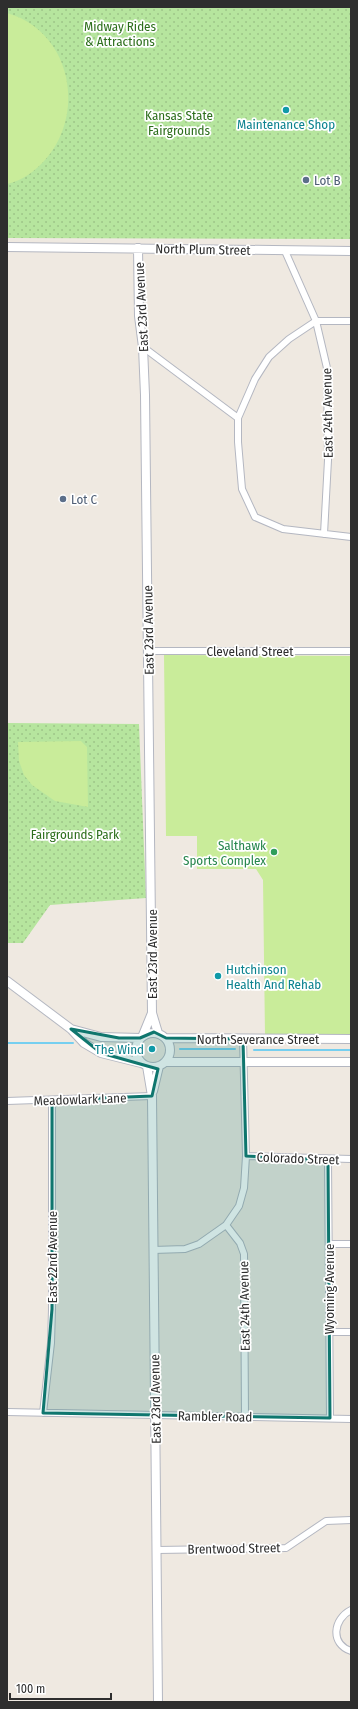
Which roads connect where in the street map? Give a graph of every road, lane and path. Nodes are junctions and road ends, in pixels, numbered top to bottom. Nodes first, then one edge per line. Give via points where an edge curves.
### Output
1 (7, 247) edge
2 (138, 248) junction
3 (286, 251) junction
4 (351, 251) edge
5 (316, 321) junction
6 (351, 321) edge
7 (144, 347) junction
8 (238, 418) junction
9 (324, 534) junction
10 (351, 537) edge
11 (148, 651) junction
12 (351, 651) edge
13 (7, 981) edge
14 (152, 1013) junction
15 (71, 1029) junction
16 (158, 1033) junction
17 (142, 1036) junction
18 (166, 1038) junction
19 (243, 1039) junction
20 (351, 1039) edge
21 (243, 1062) junction
22 (351, 1062) edge
23 (162, 1064) junction
24 (144, 1065) junction
25 (152, 1096) junction
26 (52, 1100) junction
27 (7, 1101) edge
28 (246, 1156) junction
29 (351, 1159) edge
30 (328, 1160) junction
31 (226, 1224) junction
32 (329, 1244) junction
33 (351, 1244) edge
34 (153, 1250) junction
35 (330, 1332) junction
36 (351, 1332) edge
37 (7, 1412) edge
38 (43, 1413) junction
39 (155, 1415) junction
40 (245, 1417) junction
41 (330, 1418) junction
42 (351, 1418) edge
43 (351, 1520) edge
44 (157, 1550) junction
45 (351, 1610) edge
46 (351, 1651) edge
47 (158, 1702) edge

1 - 2 street, North Plum Street
2 - 3 street, North Plum Street
2 - 7 street, East 23rd Avenue via 139,316
3 - 4 street, North Plum Street
3 - 5 street, East 24th Avenue
5 - 6 street
5 - 8 street via 289,339 269,357 255,379
5 - 9 street, East 24th Avenue via 327,368 328,460
7 - 8 street
7 - 11 street, East 23rd Avenue
8 - 9 street via 242,489 255,517 283,529
9 - 10 street
11 - 12 street, Cleveland Street
11 - 14 street, East 23rd Avenue
13 - 15 street
14 - 16 street, East 23rd Avenue
14 - 17 street, East 23rd Avenue
15 - 17 street via 101,1037
15 - 24 street via 84,1043 101,1053
16 - 17 street via 150,1032
16 - 18 street
17 - 24 street via 135,1051 138,1060
18 - 19 street, North Severance Street
18 - 23 street via 170,1052
19 - 20 street, North Severance Street
19 - 21 street
21 - 22 street, North Severance Street
21 - 23 street, North Severance Street
21 - 28 street
23 - 24 street
23 - 25 street, East 23rd Avenue
24 - 25 street, East 23rd Avenue
25 - 26 street, Meadowlark Lane
25 - 34 street, East 23rd Avenue
26 - 27 street, Meadowlark Lane
26 - 38 street, East 22nd Avenue via 51,1344
28 - 30 street, Colorado Street
28 - 31 street via 242,1198
29 - 30 street, Colorado Street
30 - 32 street, Wyoming Avenue
31 - 34 street via 199,1244 185,1250
31 - 40 street, East 24th Avenue via 240,1243 244,1254
32 - 33 street
32 - 35 street, Wyoming Avenue
34 - 39 street, East 23rd Avenue
35 - 36 street
35 - 41 street, Wyoming Avenue
37 - 38 street, Rambler Road
38 - 39 street, Rambler Road
39 - 40 street, Rambler Road
39 - 44 street, East 23rd Avenue
40 - 41 street, Rambler Road
41 - 42 street, Rambler Road
43 - 44 street, Brentwood Street via 326,1522 286,1548
44 - 47 street, East 23rd Avenue
45 - 46 street via 336,1626 336,1637 341,1646

